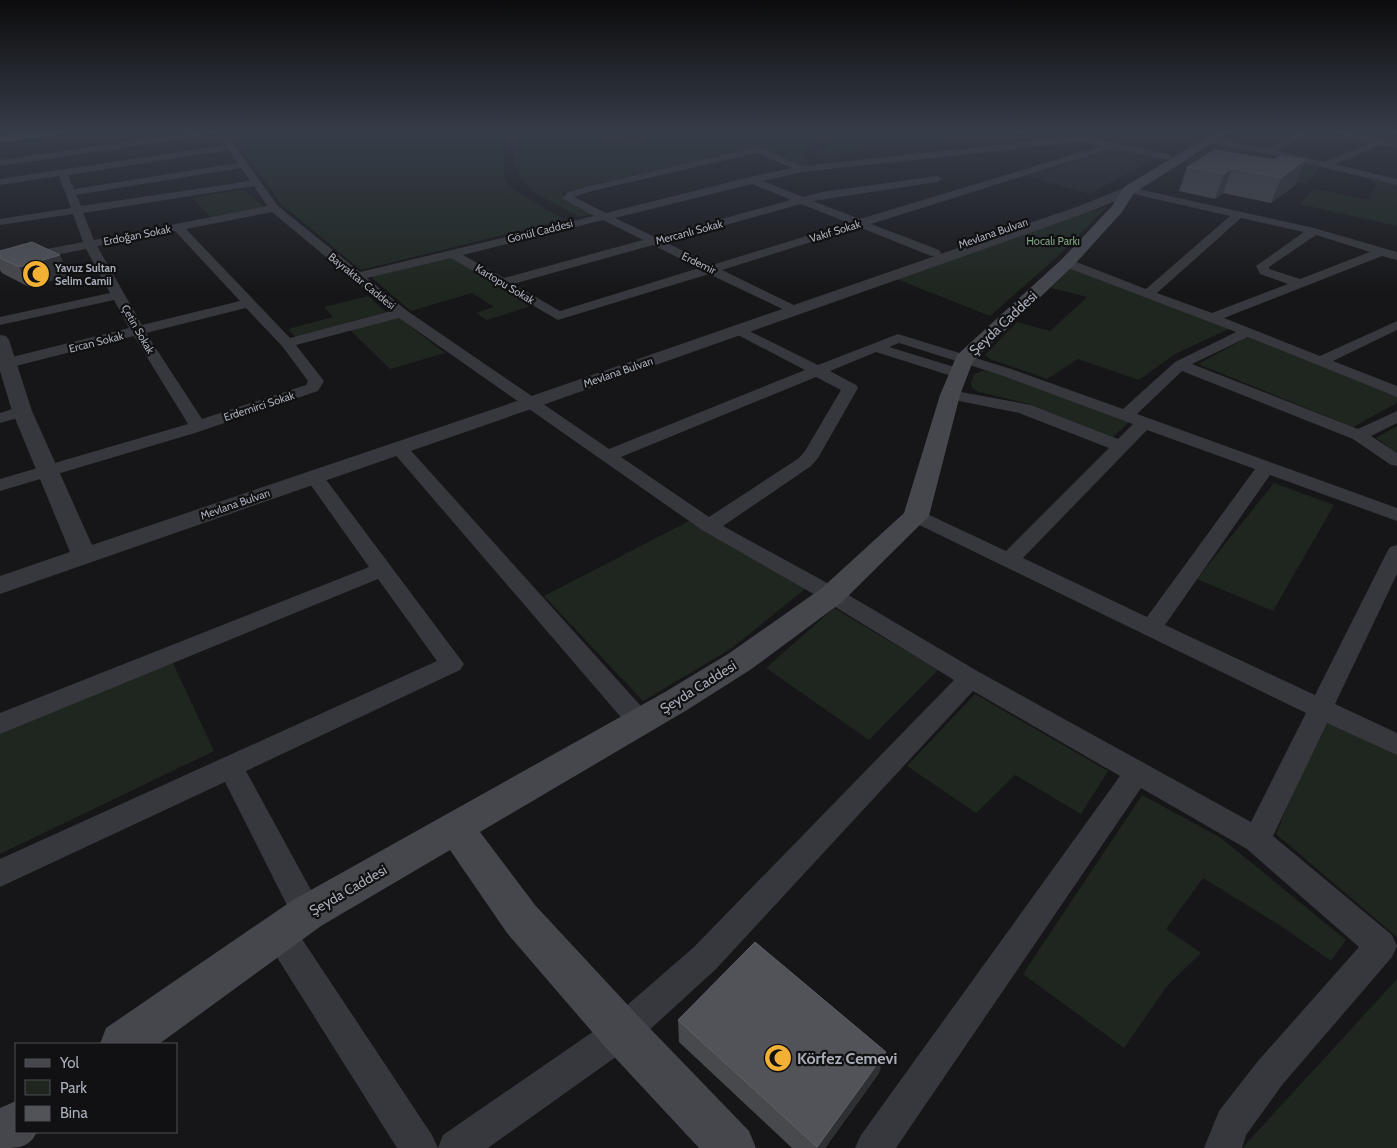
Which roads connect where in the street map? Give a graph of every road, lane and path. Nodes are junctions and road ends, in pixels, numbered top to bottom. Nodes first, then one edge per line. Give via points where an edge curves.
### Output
1 (67, 186) edge
2 (116, 186) edge
3 (240, 186) edge
4 (258, 186) edge
5 (603, 186) edge
6 (727, 186) edge
7 (765, 186) edge
8 (888, 186) edge
9 (948, 186) edge
10 (988, 186) edge
11 (1128, 186) edge
12 (1129, 186) edge
13 (1123, 189) junction
14 (70, 193) junction
15 (961, 194) junction
16 (803, 200) junction
17 (274, 208) junction
18 (77, 211) junction
19 (1239, 214) junction
20 (603, 216) junction
21 (0, 222) edge
22 (860, 224) junction
23 (178, 227) junction
24 (1314, 231) junction
25 (655, 241) junction
26 (90, 244) junction
27 (1383, 251) junction
28 (452, 253) junction
29 (935, 253) junction
30 (1397, 256) edge
31 (0, 262) edge
32 (1067, 263) junction
33 (711, 269) junction
34 (356, 277) junction
35 (502, 283) junction
36 (1298, 283) junction
37 (1148, 294) junction
38 (118, 295) junction
39 (249, 303) junction
40 (789, 308) junction
41 (401, 313) junction
42 (558, 316) joint
43 (1212, 318) junction
44 (0, 321) edge
45 (1397, 325) edge
46 (739, 330) junction
47 (138, 331) junction
48 (1248, 332) junction
49 (0, 340) edge
50 (287, 343) junction
51 (1321, 361) junction
52 (3, 364) edge
53 (1180, 365) junction
54 (818, 371) junction
55 (957, 376) junction
56 (1397, 392) edge
57 (524, 399) junction
58 (22, 412) junction
59 (1126, 415) junction
60 (1397, 416) edge
61 (0, 418) edge
62 (1145, 422) junction
63 (198, 426) junction
64 (1359, 435) junction
65 (1122, 447) junction
66 (399, 448) junction
67 (608, 456) junction
68 (1397, 461) edge
69 (1265, 468) junction
70 (48, 471) junction
71 (314, 478) junction
72 (0, 485) edge
73 (1397, 515) edge
74 (916, 516) junction
75 (709, 526) junction
76 (81, 550) junction
77 (1397, 552) edge
78 (1009, 560) junction
79 (381, 570) junction
80 (0, 571) edge
81 (0, 585) edge
82 (832, 595) junction
83 (1151, 628) junction
84 (970, 678) junction
85 (1320, 710) junction
86 (640, 722) junction
87 (0, 724) edge
88 (1397, 745) edge
89 (230, 766) junction
90 (1137, 773) junction
91 (455, 828) junction
92 (1257, 840) junction
93 (0, 873) edge
94 (293, 922) junction
95 (622, 1032) junction
96 (123, 1043) edge
97 (15, 1126) edge
98 (0, 1137) edge
99 (419, 1148) edge
100 (456, 1148) edge
101 (732, 1148) edge
102 (874, 1148) edge
103 (1223, 1148) edge

1 - 14 street, Çetin Sokak
2 - 14 street
3 - 18 street
4 - 17 street, Bayraktar Caddesi
5 - 20 street, Erdemir via 567,198
6 - 20 street, Gönül Caddesi
7 - 16 street
8 - 16 street, Mercanlı Sokak
9 - 15 street
10 - 15 street, Vakıf Sokak
11 - 13 main road, Mevlana Bulvarı
12 - 13 main road, Mevlana Bulvarı
13 - 19 street
13 - 29 street, Mevlana Bulvarı
13 - 32 main road, Şeyda Caddesi via 1117,209
13 - 40 street, Mevlana Bulvarı via 1084,209
14 - 18 street, Çetin Sokak
15 - 22 street, Vakıf Sokak
16 - 22 street
16 - 25 street, Mercanlı Sokak
17 - 23 street, Erdoğan Sokak
17 - 34 street, Bayraktar Caddesi
18 - 21 street
18 - 26 street, Çetin Sokak
19 - 24 street
19 - 37 street
20 - 25 street, Erdemir
20 - 28 street, Gönül Caddesi
22 - 29 street
22 - 33 street, Vakıf Sokak
23 - 26 street, Erdoğan Sokak
23 - 39 street, Erdemirci Sokak
24 - 27 street
24 - 36 street via 1261,268
25 - 33 street, Erdemir
25 - 35 street, Mercanlı Sokak
26 - 31 street, Erdoğan Sokak
26 - 38 street, Çetin Sokak
27 - 30 street
27 - 36 street
28 - 34 street, Gönül Caddesi
28 - 35 street, Kartopu Sokak
29 - 40 street, Mevlana Bulvarı
32 - 37 street
32 - 55 main road, Şeyda Caddesi
33 - 40 street, Erdemir
33 - 42 street, Vakıf Sokak
34 - 41 street, Bayraktar Caddesi
35 - 42 street, Kartopu Sokak
36 - 43 street
37 - 43 street
38 - 44 street
38 - 47 street, Çetin Sokak
39 - 47 street, Ercan Sokak
39 - 50 street, Erdemirci Sokak
40 - 46 street, Mevlana Bulvarı
40 - 57 street, Mevlana Bulvarı
41 - 50 street
41 - 57 street, Bayraktar Caddesi
43 - 48 street
45 - 51 street
46 - 54 street
46 - 57 street, Mevlana Bulvarı
47 - 52 street, Ercan Sokak
47 - 63 street, Çetin Sokak
48 - 51 street
48 - 53 street
49 - 52 street
50 - 63 street, Erdemirci Sokak via 312,373 316,381 312,388
51 - 56 street
52 - 58 street
53 - 59 street
53 - 64 street
54 - 55 street via 898,338
54 - 67 street
54 - 75 street via 850,388 812,454 790,473
55 - 59 street via 1003,371
55 - 65 street via 1005,404
55 - 74 main road
57 - 66 street, Mevlana Bulvarı
57 - 67 street, Bayraktar Caddesi
57 - 76 street, Mevlana Bulvarı
58 - 61 street
58 - 70 street
59 - 62 street
60 - 64 street
62 - 65 street
62 - 69 street
63 - 70 street, Erdemirci Sokak
64 - 68 street
65 - 78 street
66 - 71 street, Mevlana Bulvarı
66 - 86 street
67 - 75 street, Bayraktar Caddesi
69 - 73 street
69 - 83 street
70 - 72 street, Erdemirci Sokak
70 - 76 street
71 - 76 street, Mevlana Bulvarı
71 - 79 street
74 - 78 street
74 - 82 main road, Şeyda Caddesi
75 - 82 street, Bayraktar Caddesi
76 - 80 street, Mevlana Bulvarı
76 - 81 street, Mevlana Bulvarı
77 - 85 street
78 - 83 street
79 - 87 street
79 - 89 street via 452,664
82 - 84 street, Bayraktar Caddesi
82 - 86 main road, Şeyda Caddesi via 739,662
83 - 85 street
84 - 90 street, Bayraktar Caddesi
84 - 95 street via 705,958
85 - 88 street
85 - 92 street
86 - 91 main road, Şeyda Caddesi
89 - 93 street
89 - 94 street
90 - 92 street, Bayraktar Caddesi
90 - 102 street
91 - 94 main road, Şeyda Caddesi
91 - 95 main road via 521,919
92 - 103 street, Bayraktar Caddesi via 1382,946 1270,1073 1232,1124
94 - 96 main road, Şeyda Caddesi
94 - 99 street
95 - 100 street
95 - 101 main road
97 - 98 main road

